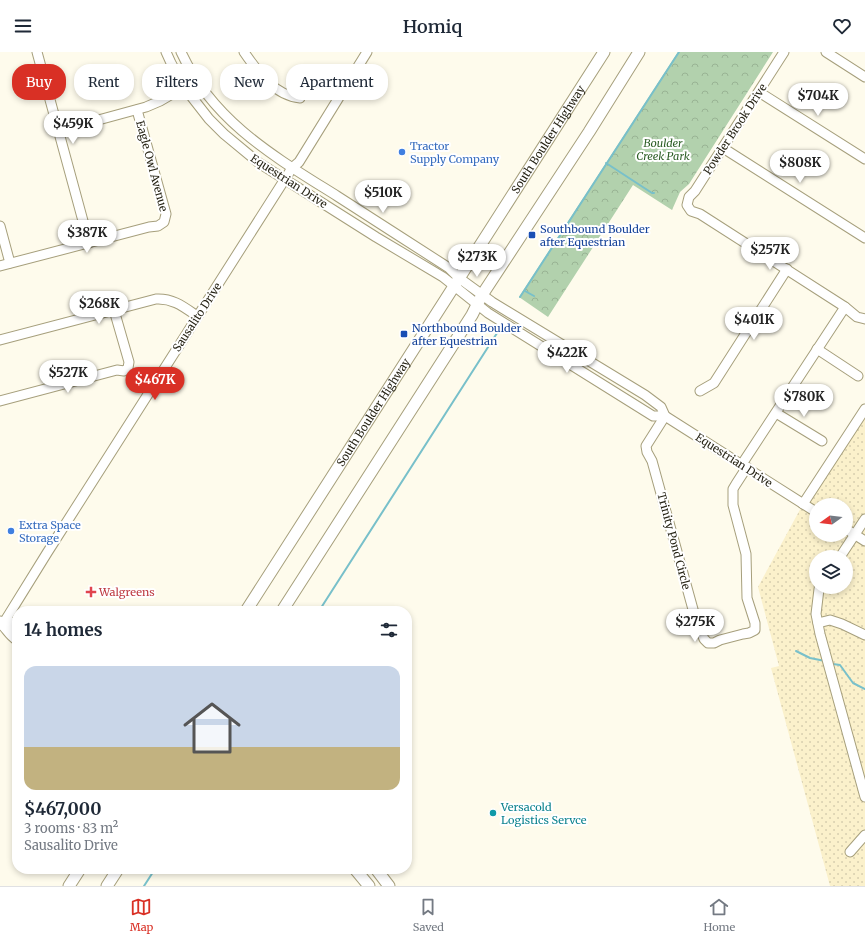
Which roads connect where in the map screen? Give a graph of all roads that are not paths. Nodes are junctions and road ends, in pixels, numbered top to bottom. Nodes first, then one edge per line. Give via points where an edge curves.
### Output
1 (38, 52) edge
2 (166, 52) edge
3 (182, 52) edge
4 (244, 52) edge
5 (367, 52) edge
6 (604, 52) edge
7 (639, 52) edge
8 (784, 52) edge
9 (826, 52) edge
10 (172, 64) edge
11 (865, 77) edge
12 (759, 92) junction
13 (286, 95) edge
14 (163, 100) edge
15 (194, 100) edge
16 (137, 110) junction
17 (58, 131) junction
18 (723, 148) junction
19 (865, 159) edge
20 (292, 168) junction
21 (285, 179) junction
22 (0, 226) edge
23 (865, 238) edge
24 (89, 243) junction
25 (10, 263) junction
26 (0, 266) edge
27 (787, 270) junction
28 (456, 282) junction
29 (479, 300) junction
30 (844, 306) junction
31 (114, 310) junction
32 (197, 316) junction
33 (865, 319) edge
34 (0, 340) edge
35 (817, 349) junction
36 (858, 376) dead end
37 (700, 391) dead end
38 (0, 401) edge
39 (865, 409) edge
40 (776, 413) junction
41 (665, 416) junction
42 (822, 441) dead end
43 (744, 466) junction
44 (803, 504) junction
45 (809, 508) edge
46 (865, 519) edge
47 (855, 534) junction
48 (865, 541) edge
49 (845, 550) edge
50 (818, 594) edge
51 (13, 606) edge
52 (249, 606) edge
53 (285, 606) edge
54 (12, 607) edge
55 (2, 623) edge
56 (818, 623) junction
57 (865, 635) edge
58 (12, 636) edge
59 (865, 797) edge
60 (865, 835) edge
61 (850, 852) dead end
62 (77, 874) edge
63 (115, 874) edge
64 (359, 874) edge
65 (380, 874) edge
66 (70, 886) edge
67 (107, 886) edge
68 (369, 886) edge
69 (389, 886) edge

1 - 17 street
2 - 10 street, Equestrian Drive
3 - 20 street, Equestrian Drive via 206,92 234,125 252,141
4 - 13 street via 256,70
5 - 20 street, Sausalito Drive via 299,162
6 - 28 main road, South Boulder Highway
7 - 29 main road
8 - 12 street, Powder Brook Drive
9 - 11 street
12 - 18 street, Powder Brook Drive
12 - 19 street
14 - 16 street
15 - 21 street, Equestrian Drive via 224,134 259,163
16 - 17 street
16 - 24 street, Eagle Owl Avenue via 166,214 164,222 158,226
17 - 24 street
18 - 23 street
18 - 27 street, Powder Brook Drive via 689,197 687,205 691,211 700,214
20 - 21 street, Sausalito Drive
20 - 28 street, Equestrian Drive via 450,268
21 - 28 street, Equestrian Drive via 376,237 443,277
21 - 32 street, Sausalito Drive
22 - 25 street
24 - 25 street
25 - 26 street
27 - 30 street
27 - 37 street via 714,383
28 - 29 street, Equestrian Drive
28 - 52 main road, South Boulder Highway
29 - 41 street, Equestrian Drive via 645,395 661,407
29 - 41 street, Equestrian Drive via 653,416
29 - 53 main road
30 - 33 street via 857,317
30 - 35 street
31 - 32 street via 164,298 178,303
31 - 34 street
31 - 38 street via 129,362 128,368
32 - 51 street, Sausalito Drive
35 - 36 street
35 - 40 street
39 - 44 street
40 - 42 street
40 - 43 street
41 - 43 street, Equestrian Drive
41 - 43 street, Trinity Pond Circle via 646,446 647,452 652,461 694,613 708,643 754,630 755,623 746,594 746,554 733,505 734,489
43 - 44 street, Equestrian Drive
44 - 45 street, Equestrian Drive
46 - 47 street
47 - 48 street
47 - 49 street
50 - 56 street via 816,614
54 - 55 street, Sausalito Drive
55 - 58 main road
56 - 57 street via 830,620
56 - 59 street
60 - 61 street
62 - 66 main road
63 - 67 main road
64 - 68 main road
65 - 69 main road

